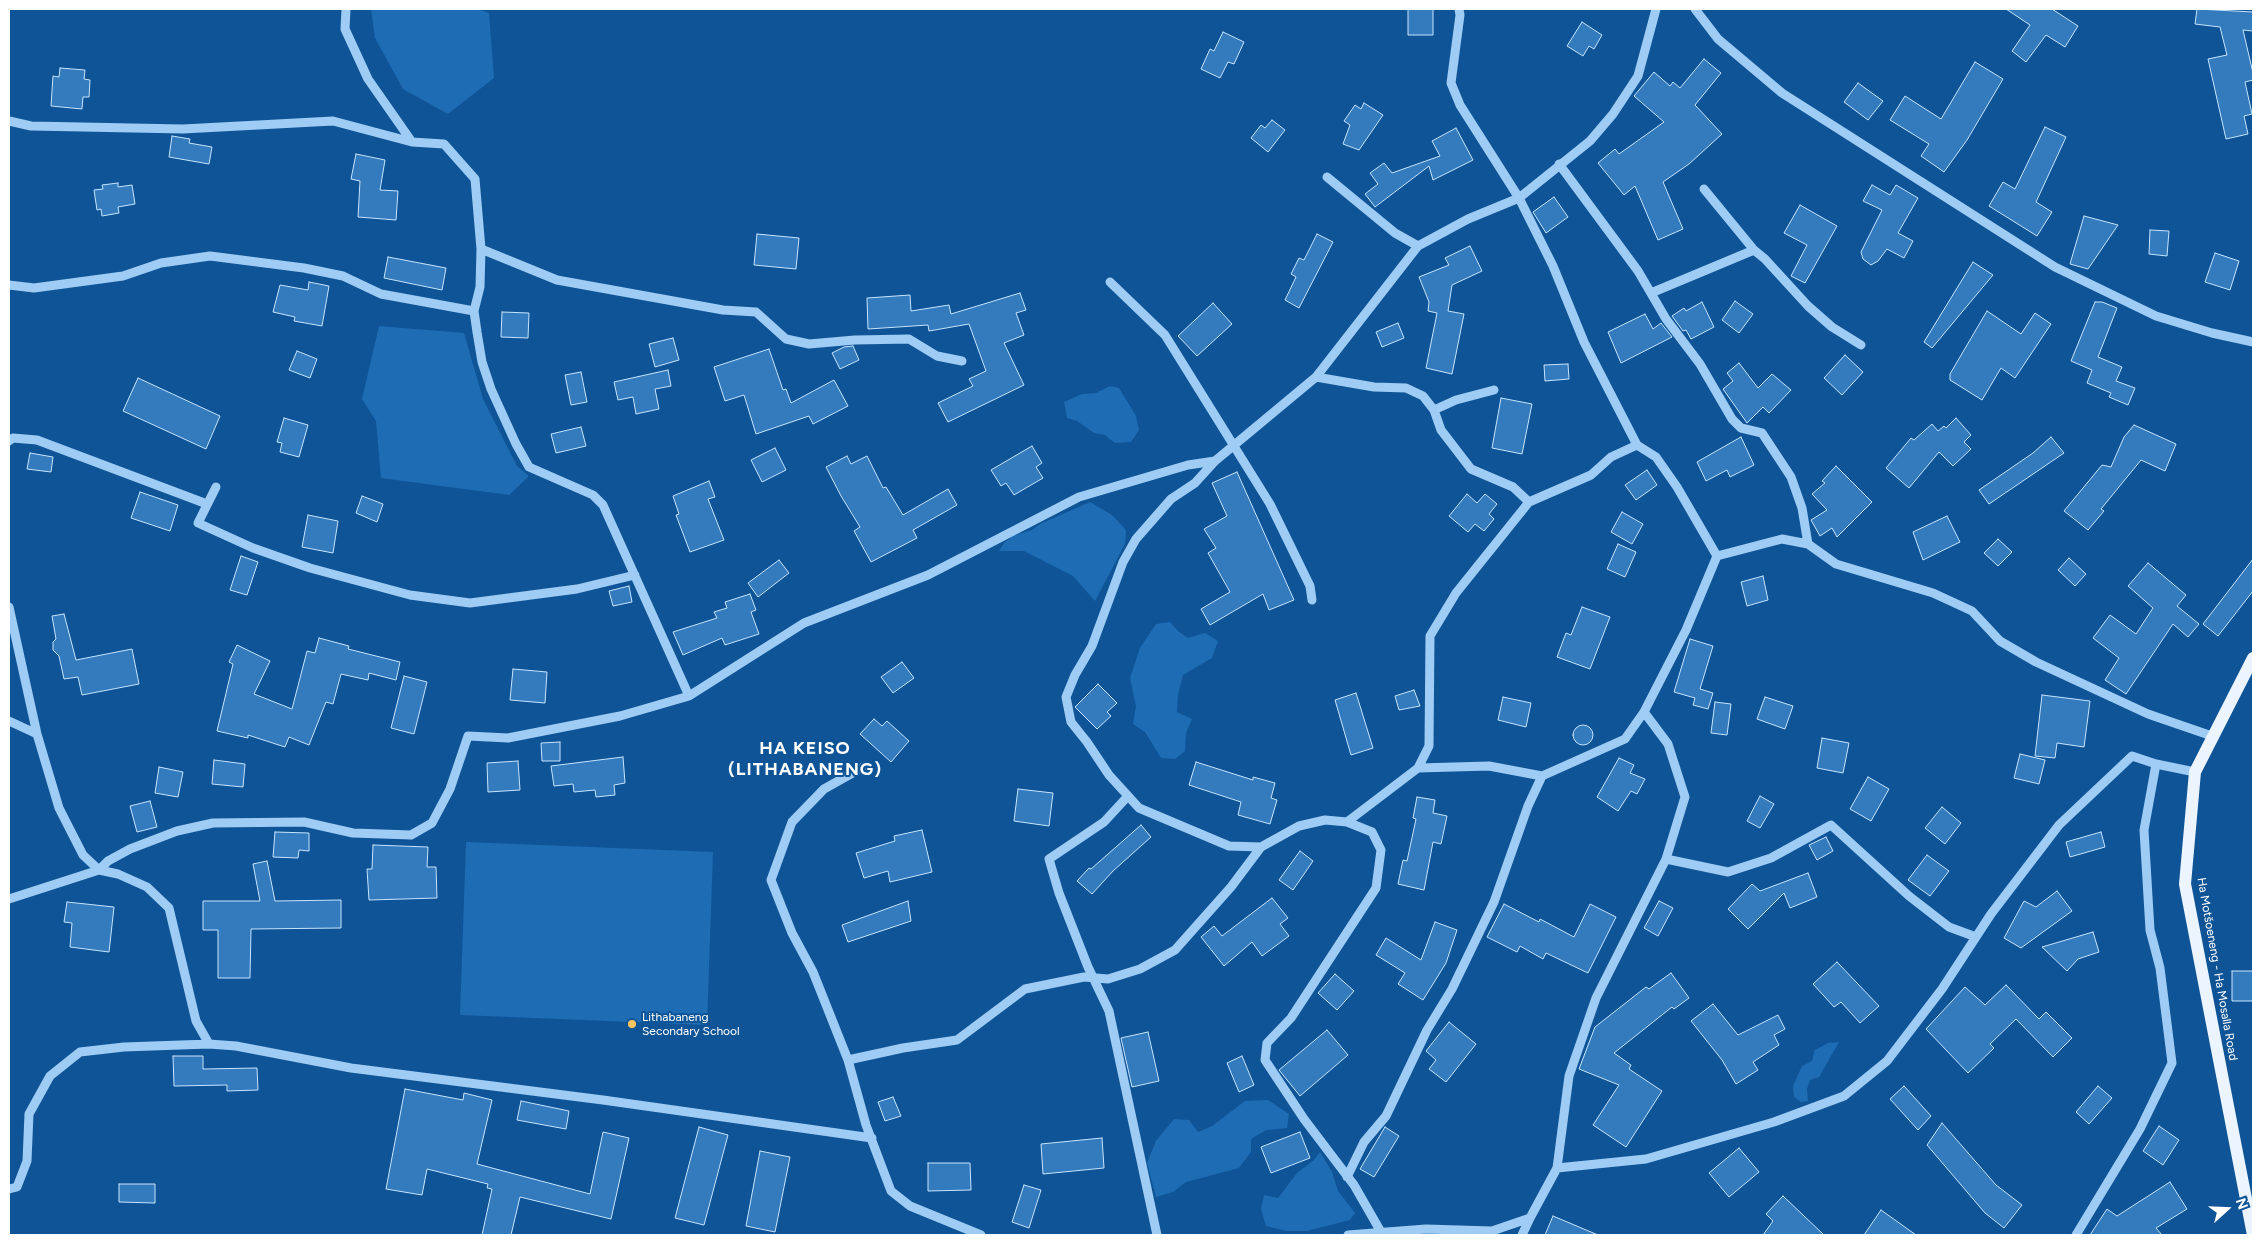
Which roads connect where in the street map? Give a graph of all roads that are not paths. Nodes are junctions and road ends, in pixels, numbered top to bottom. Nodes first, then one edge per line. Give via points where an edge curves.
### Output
1 (346, 9) edge
2 (1459, 9) edge
3 (1656, 9) edge
4 (1696, 9) edge
5 (9, 121) edge
6 (412, 142) junction
7 (1559, 164) junction
8 (1327, 177) dead end
9 (1704, 189) dead end
10 (1519, 198) junction
11 (1418, 246) junction
12 (481, 249) junction
13 (1754, 250) junction
14 (1110, 282) dead end
15 (9, 285) edge
16 (1651, 293) junction
17 (474, 311) junction
18 (2253, 342) edge
19 (1861, 345) dead end
20 (962, 361) dead end
21 (1316, 377) junction
22 (1494, 390) dead end
23 (1434, 410) junction
24 (9, 441) edge
25 (1636, 445) junction
26 (1234, 446) junction
27 (1215, 461) junction
28 (216, 487) dead end
29 (1530, 502) junction
30 (208, 504) junction
31 (1808, 544) junction
32 (1717, 556) junction
33 (635, 575) junction
34 (1312, 600) dead end
35 (9, 608) edge
36 (2253, 658) edge
37 (689, 696) junction
38 (1644, 712) junction
39 (9, 721) edge
40 (37, 734) junction
41 (2212, 736) junction
42 (2156, 764) junction
43 (865, 766) dead end
44 (1418, 768) junction
45 (2195, 772) junction
46 (1542, 776) junction
47 (1128, 796) junction
48 (1347, 822) junction
49 (1261, 847) junction
50 (1666, 859) junction
51 (100, 870) junction
52 (9, 900) edge
53 (1976, 938) junction
54 (1093, 978) junction
55 (209, 1044) junction
56 (848, 1060) junction
57 (872, 1138) junction
58 (1557, 1168) junction
59 (1347, 1176) junction
60 (9, 1189) edge
61 (1530, 1218) junction
62 (1381, 1232) junction
63 (982, 1235) edge
64 (1157, 1235) edge
65 (1348, 1235) edge
66 (1522, 1235) edge
67 (2076, 1235) edge
68 (2253, 1235) edge

1 - 6 street via 345,29 368,79
2 - 10 street via 1451,83 1460,105
3 - 7 street via 1638,76 1590,141
4 - 18 street via 1718,39 1782,93 2055,267 2156,316
5 - 6 street via 31,126 183,130 333,121
6 - 12 street via 444,144 475,179
7 - 10 street
7 - 16 street
8 - 11 street via 1395,233
9 - 13 street
10 - 11 street via 1468,219
10 - 25 street via 1553,266 1584,342
11 - 21 street
12 - 17 street via 480,287
12 - 20 street via 558,280 723,310 756,312 786,339 809,344 909,339 937,356
13 - 16 street
13 - 19 street via 1808,306 1832,327
14 - 26 street via 1165,334
15 - 17 street via 34,288 124,276 161,263 210,256 343,276 381,294
16 - 31 street via 1700,364 1732,419 1741,428 1762,433 1791,478 1802,508
17 - 33 street via 482,362 491,389 529,468 593,494 604,505
21 - 23 street via 1406,388 1423,396
21 - 26 street
22 - 23 street via 1456,400
23 - 29 street via 1441,430 1471,469 1514,487
24 - 30 street via 14,438 37,440
25 - 29 street via 1611,457 1591,475
25 - 32 street via 1656,457 1678,487
26 - 27 street
26 - 34 street via 1270,504 1310,586
27 - 37 street via 1188,465 1079,497 928,575 804,623
27 - 47 street via 1195,483 1171,499 1136,539 1123,562 1092,646 1066,698 1071,722
28 - 30 street
29 - 44 street via 1456,594 1430,636 1429,746
30 - 33 street via 198,523 252,548 310,568 410,594 470,603 577,589
31 - 32 street via 1782,539
31 - 41 street via 1836,564 1933,593 1972,611 2000,641 2036,662 2148,714
32 - 38 street via 1686,630
33 - 37 street
35 - 40 street
36 - 41 main road, Ha Motšoeneng - Ha Mosalla Road
37 - 51 street via 620,716 508,738 468,736 450,789 432,823 411,835 353,833 304,822 212,823 177,831 130,849 108,861
38 - 46 street via 1625,739
38 - 50 street via 1668,744 1685,797
39 - 40 street
40 - 51 street via 59,808 83,855
41 - 45 main road, Ha Motšoeneng - Ha Mosalla Road
42 - 45 street
42 - 53 street via 2132,756 2059,825
42 - 67 street via 2144,830 2150,930 2160,968 2172,1063 2140,1128
43 - 56 street via 824,790 792,822 770,880 792,933 813,972
44 - 46 street via 1489,766
44 - 48 street
45 - 68 main road, Ha Motšoeneng - Ha Mosalla Road via 2185,884
46 - 59 street via 1494,902 1452,989 1427,1030 1386,1116 1364,1142
47 - 49 street via 1139,808 1229,846
47 - 54 street via 1104,822 1049,859
48 - 49 street via 1324,820 1299,826
48 - 59 street via 1372,832 1381,850 1376,888 1291,1018 1267,1042 1264,1060
49 - 54 street via 1231,887 1175,950 1140,969 1108,979
50 - 53 street via 1728,872 1771,858 1830,825 1949,927
50 - 58 street via 1596,998 1569,1076
51 - 52 street
51 - 55 street via 147,887 169,908 196,1021
53 - 58 street via 1888,1061 1844,1096 1774,1122 1646,1159
54 - 56 street via 1025,989 957,1040
54 - 64 street via 1109,1011
55 - 57 street via 236,1046 351,1068
55 - 60 street via 80,1052 50,1076 29,1114 27,1161 18,1187
56 - 57 street
57 - 63 street via 891,1190 910,1206
58 - 61 street
59 - 62 street
61 - 62 street via 1492,1231 1426,1229
61 - 66 street
62 - 65 street

